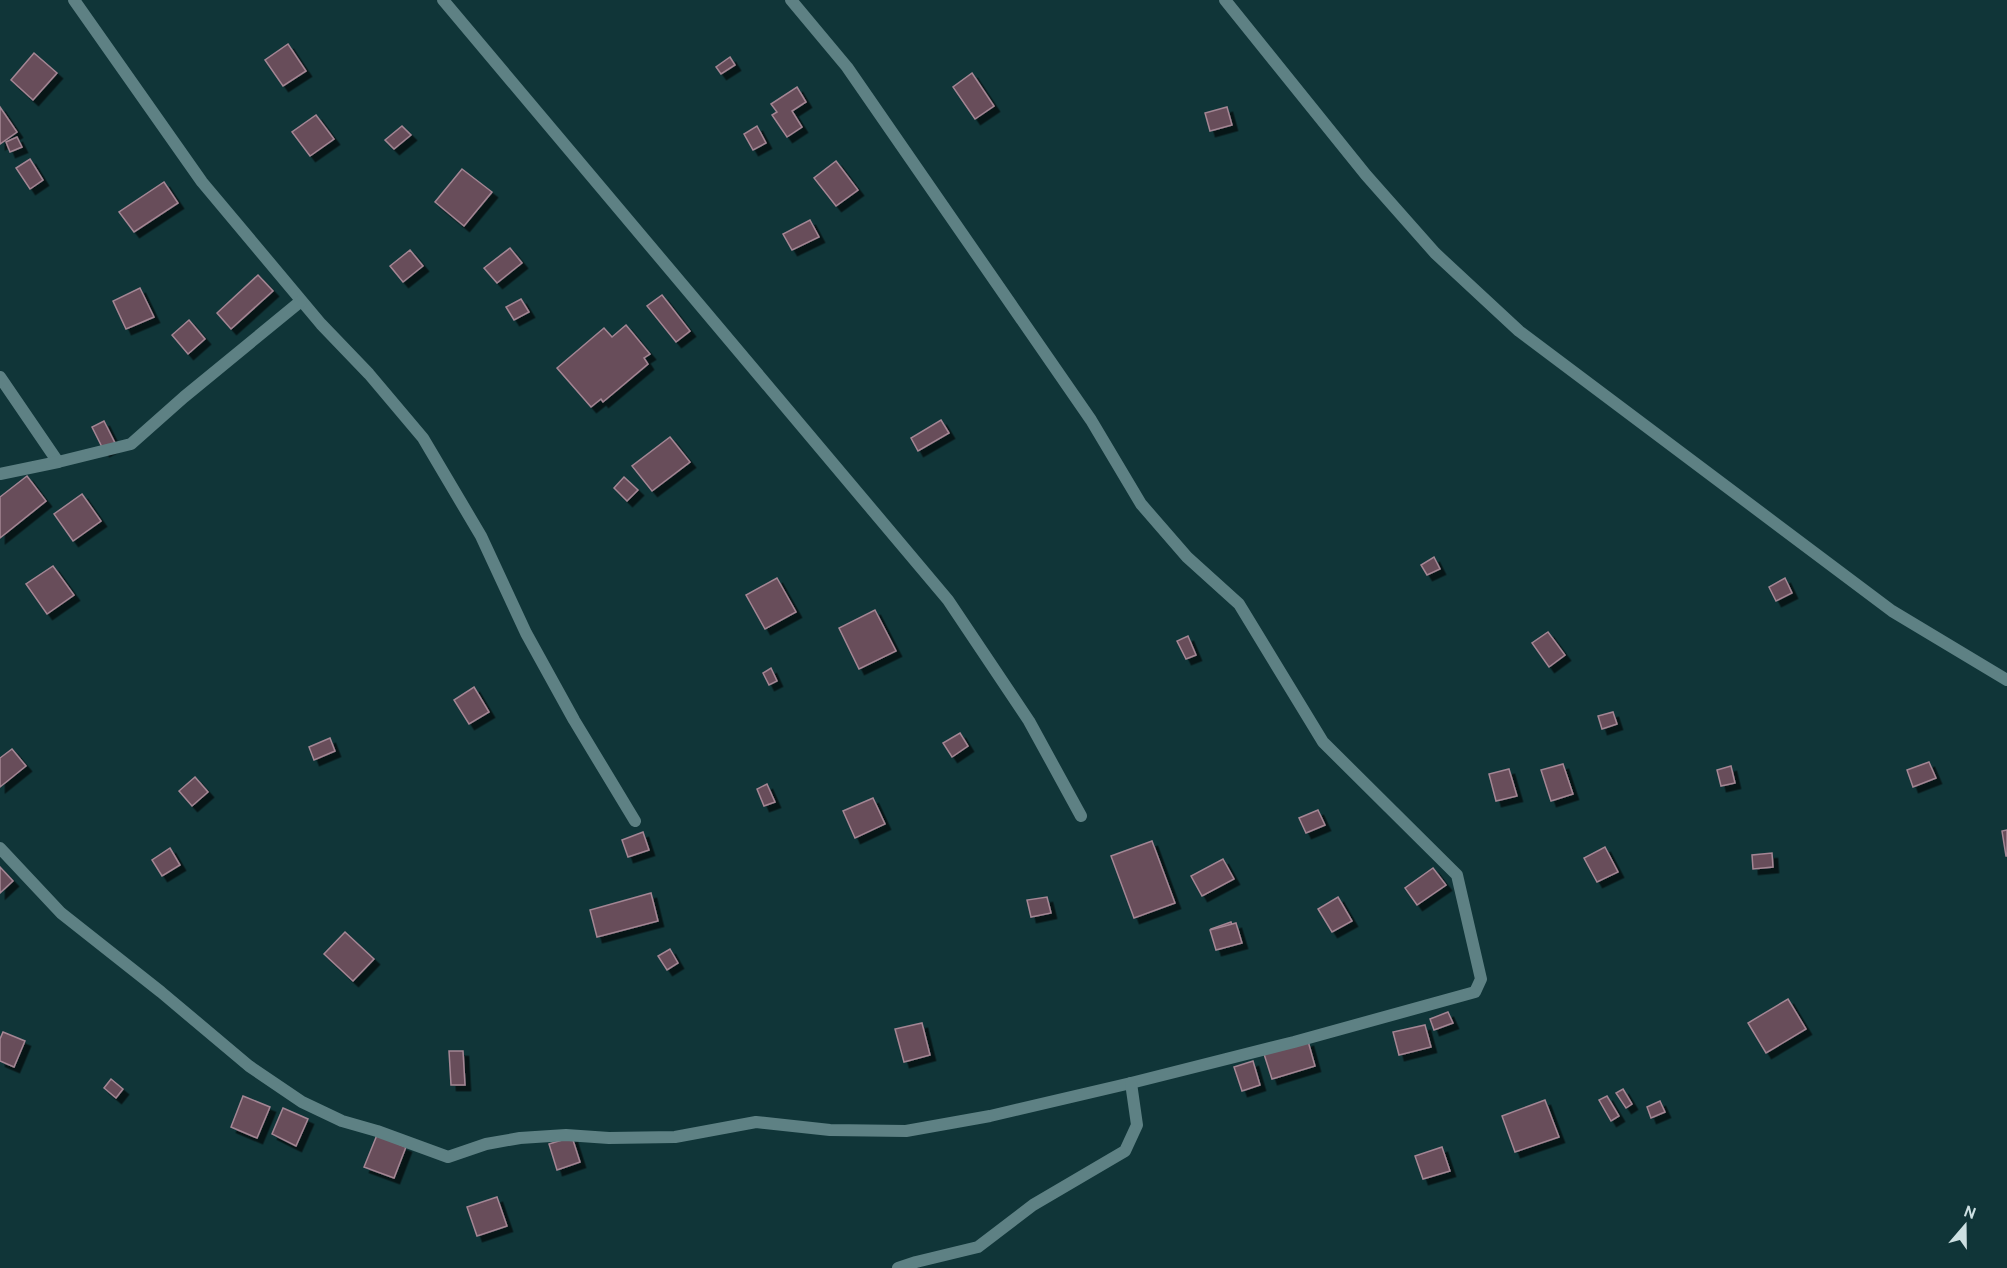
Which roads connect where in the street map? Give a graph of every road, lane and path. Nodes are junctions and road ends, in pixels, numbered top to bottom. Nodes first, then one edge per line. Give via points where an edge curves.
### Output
1 (74, 0) edge
2 (443, 0) edge
3 (791, 0) edge
4 (1225, 0) edge
5 (301, 301) junction
6 (0, 377) edge
7 (58, 462) junction
8 (0, 474) edge
9 (2007, 680) edge
10 (1081, 816) dead end
11 (635, 821) dead end
12 (0, 848) edge
13 (1131, 1083) junction
14 (898, 1268) edge

1 - 5 street via 202,182
2 - 10 street via 948,600 1029,721
3 - 13 street via 847,66 1091,420 1141,504 1187,557 1239,604 1323,742 1457,875 1481,979 1475,992
4 - 9 street via 1366,175 1435,253 1519,331 1892,611
5 - 7 street via 131,444
5 - 11 street via 423,438 482,536 526,633 574,720
6 - 7 street
7 - 8 street
12 - 13 street via 61,913 249,1066 302,1102 342,1121 448,1157 520,1138 675,1137 756,1122 830,1130 906,1131
13 - 14 street via 1137,1125 1125,1151 1033,1205 978,1247

